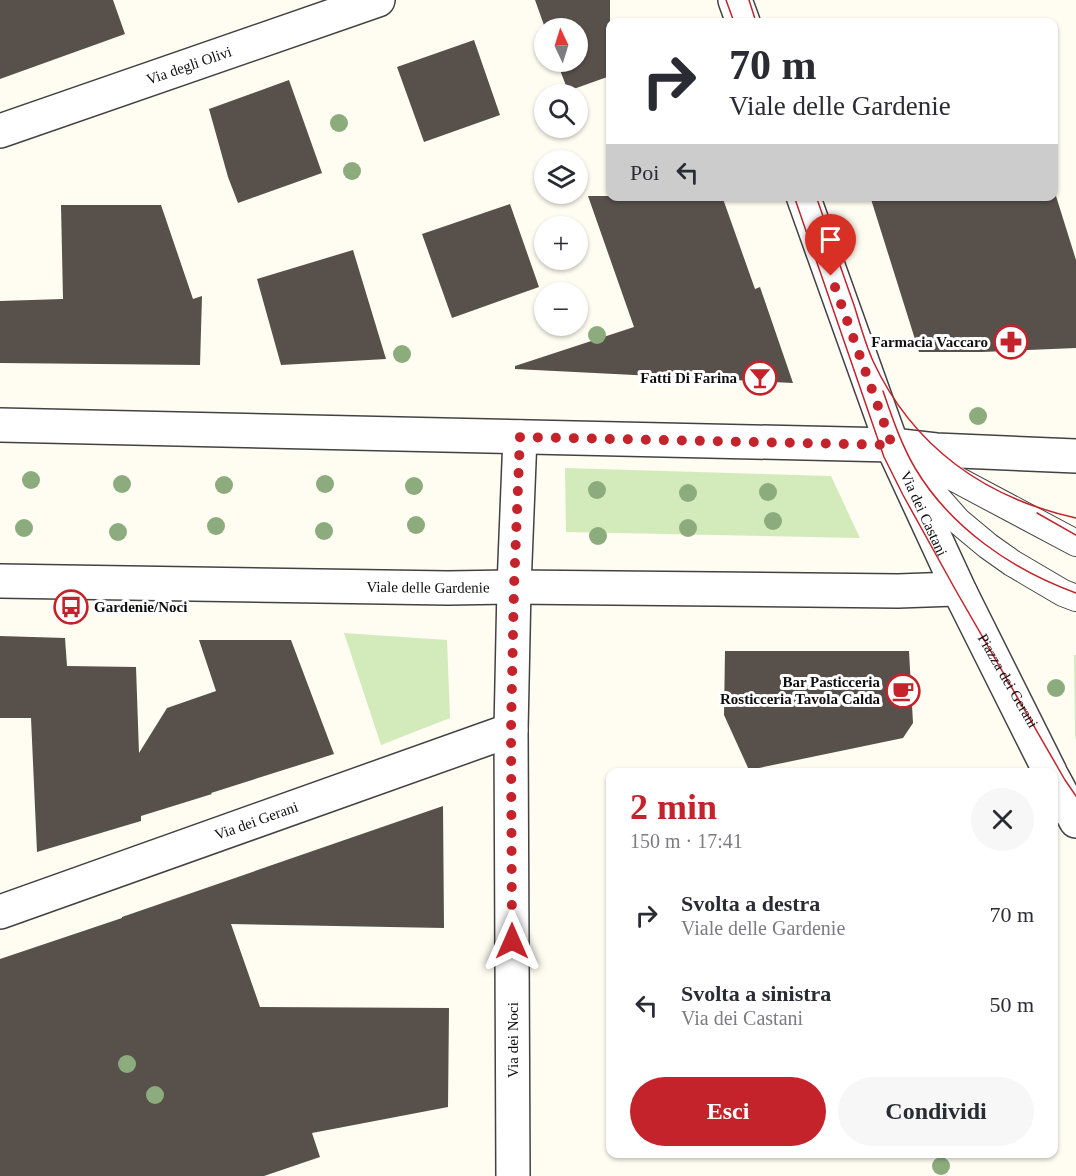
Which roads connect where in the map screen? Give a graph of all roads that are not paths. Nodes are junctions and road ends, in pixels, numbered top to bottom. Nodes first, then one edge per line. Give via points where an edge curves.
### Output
1 (378, 0) edge
2 (735, 0) edge
3 (742, 18) edge
4 (0, 131) edge
5 (805, 201) edge
6 (0, 425) edge
7 (520, 437) junction
8 (892, 445) junction
9 (1076, 456) edge
10 (1069, 535) edge
11 (0, 581) edge
12 (514, 587) junction
13 (961, 594) junction
14 (1076, 598) edge
15 (511, 730) junction
16 (1048, 768) edge
17 (1058, 787) edge
18 (1076, 821) edge
19 (0, 912) edge
20 (513, 1176) edge

1 - 4 street, Via degli Olivi
2 - 3 street
5 - 8 street, Via dei Castani
6 - 7 street
7 - 8 street
7 - 12 street, Via dei Noci
8 - 9 street
8 - 10 lane
8 - 13 street, Via dei Castani
8 - 14 lane via 972,533 1012,563
11 - 12 street, Viale delle Gardenie
12 - 13 street, Viale delle Gardenie via 955,589
12 - 15 street, Via dei Noci
13 - 16 street, Piazza dei Gerani
15 - 19 street, Via dei Gerani
15 - 20 street, Via dei Noci
17 - 18 street

